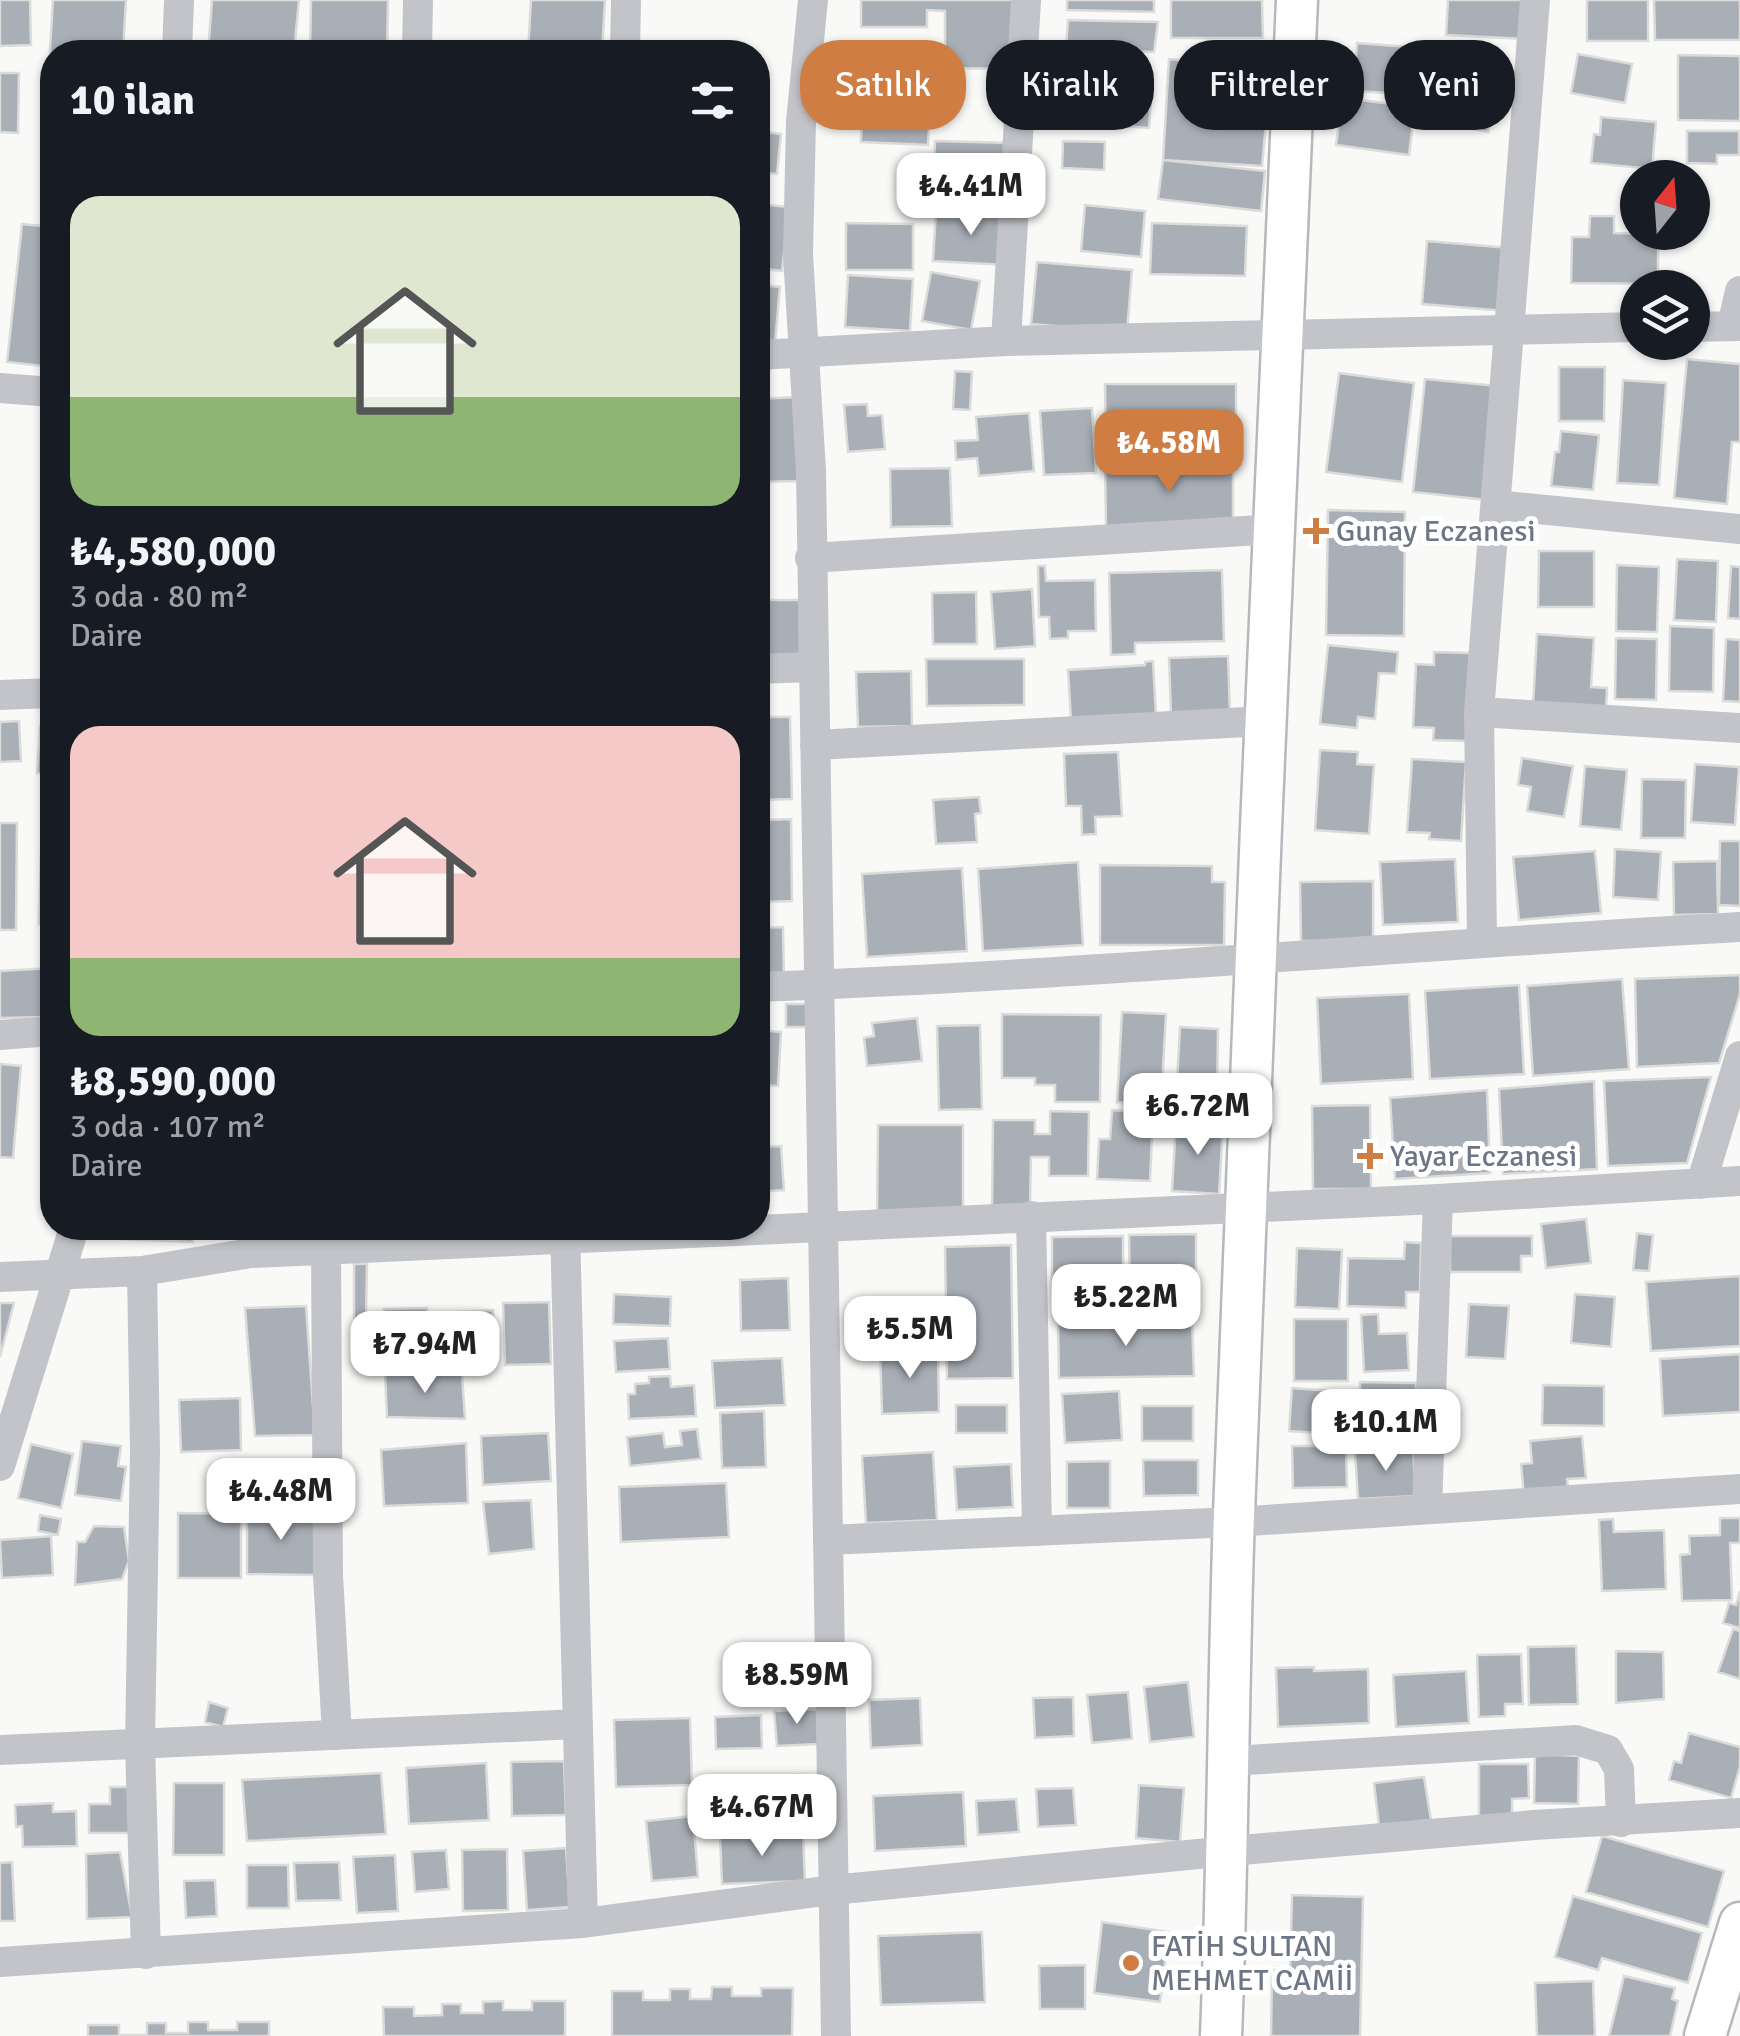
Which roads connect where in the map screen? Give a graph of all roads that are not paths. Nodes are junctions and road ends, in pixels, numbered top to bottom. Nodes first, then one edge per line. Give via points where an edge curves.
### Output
1 (178, 0) edge
2 (418, 0) edge
3 (626, 0) edge
4 (813, 0) edge
5 (1026, 0) edge
6 (1297, 0) edge
7 (1535, 0) edge
8 (177, 40) edge
9 (418, 40) edge
10 (624, 40) edge
11 (1740, 291) edge
12 (1710, 326) edge
13 (1736, 326) edge
14 (1620, 328) edge
15 (1510, 329) junction
16 (1282, 336) junction
17 (1006, 341) junction
18 (802, 352) junction
19 (770, 354) edge
20 (0, 388) edge
21 (40, 391) edge
22 (1496, 505) junction
23 (1274, 529) junction
24 (1740, 530) edge
25 (810, 558) junction
26 (813, 667) junction
27 (770, 669) edge
28 (40, 693) edge
29 (0, 696) edge
30 (1479, 712) junction
31 (1266, 721) junction
32 (1740, 728) edge
33 (815, 746) junction
34 (1740, 926) edge
35 (1482, 941) junction
36 (1256, 960) junction
37 (821, 984) junction
38 (770, 986) edge
39 (40, 1032) edge
40 (0, 1035) edge
41 (1740, 1056) edge
42 (1740, 1181) edge
43 (1701, 1184) junction
44 (1438, 1199) junction
45 (1245, 1208) junction
46 (1031, 1216) junction
47 (824, 1224) junction
48 (770, 1226) edge
49 (70, 1240) edge
50 (453, 1240) edge
51 (565, 1240) edge
52 (326, 1249) junction
53 (142, 1271) junction
54 (60, 1274) junction
55 (0, 1276) edge
56 (0, 1466) edge
57 (1740, 1489) edge
58 (1427, 1510) junction
59 (1234, 1522) junction
60 (1036, 1531) junction
61 (828, 1540) junction
62 (578, 1724) junction
63 (337, 1735) junction
64 (140, 1744) junction
65 (0, 1750) edge
66 (1230, 1761) junction
67 (1740, 1813) edge
68 (1620, 1822) junction
69 (1229, 1851) junction
70 (832, 1890) junction
71 (583, 1923) junction
72 (1740, 1923) edge
73 (146, 1954) junction
74 (0, 1962) edge
75 (836, 2036) edge
76 (1221, 2036) edge
77 (1705, 2036) edge

1 - 8 street
2 - 9 street
3 - 10 street
4 - 18 street via 800,122
5 - 17 street
6 - 16 street
7 - 15 street
11 - 13 street
12 - 13 street
14 - 15 street
15 - 16 street
15 - 22 street
16 - 17 street
16 - 23 street
17 - 18 street
18 - 19 street
18 - 25 street
20 - 21 street
22 - 24 street
22 - 30 street
23 - 25 street
23 - 31 street
25 - 26 street
26 - 27 street
26 - 33 street
28 - 29 street
30 - 32 street
30 - 35 street
31 - 33 street
31 - 36 street
33 - 37 street
34 - 35 street
35 - 36 street
36 - 37 street
36 - 45 street
37 - 38 street
37 - 47 street
39 - 40 street
41 - 43 street
42 - 43 street
43 - 44 street
44 - 45 street
44 - 58 street
45 - 46 street
45 - 59 street
46 - 47 street
46 - 60 street
47 - 48 street
47 - 61 street
49 - 54 street
50 - 52 street
51 - 62 street
52 - 53 street
52 - 63 street via 328,1575
53 - 54 street
53 - 64 street
54 - 55 street
54 - 56 street
57 - 58 street
58 - 59 street
59 - 60 street
59 - 66 street
60 - 61 street
61 - 70 street
62 - 63 street
62 - 71 street
63 - 64 street
64 - 65 street
64 - 73 street
66 - 68 street via 1576,1740 1608,1750 1618,1769
66 - 69 street
67 - 68 street
68 - 69 street
69 - 70 street
69 - 76 street
70 - 71 street
70 - 75 street
71 - 73 street
72 - 77 street
73 - 74 street

